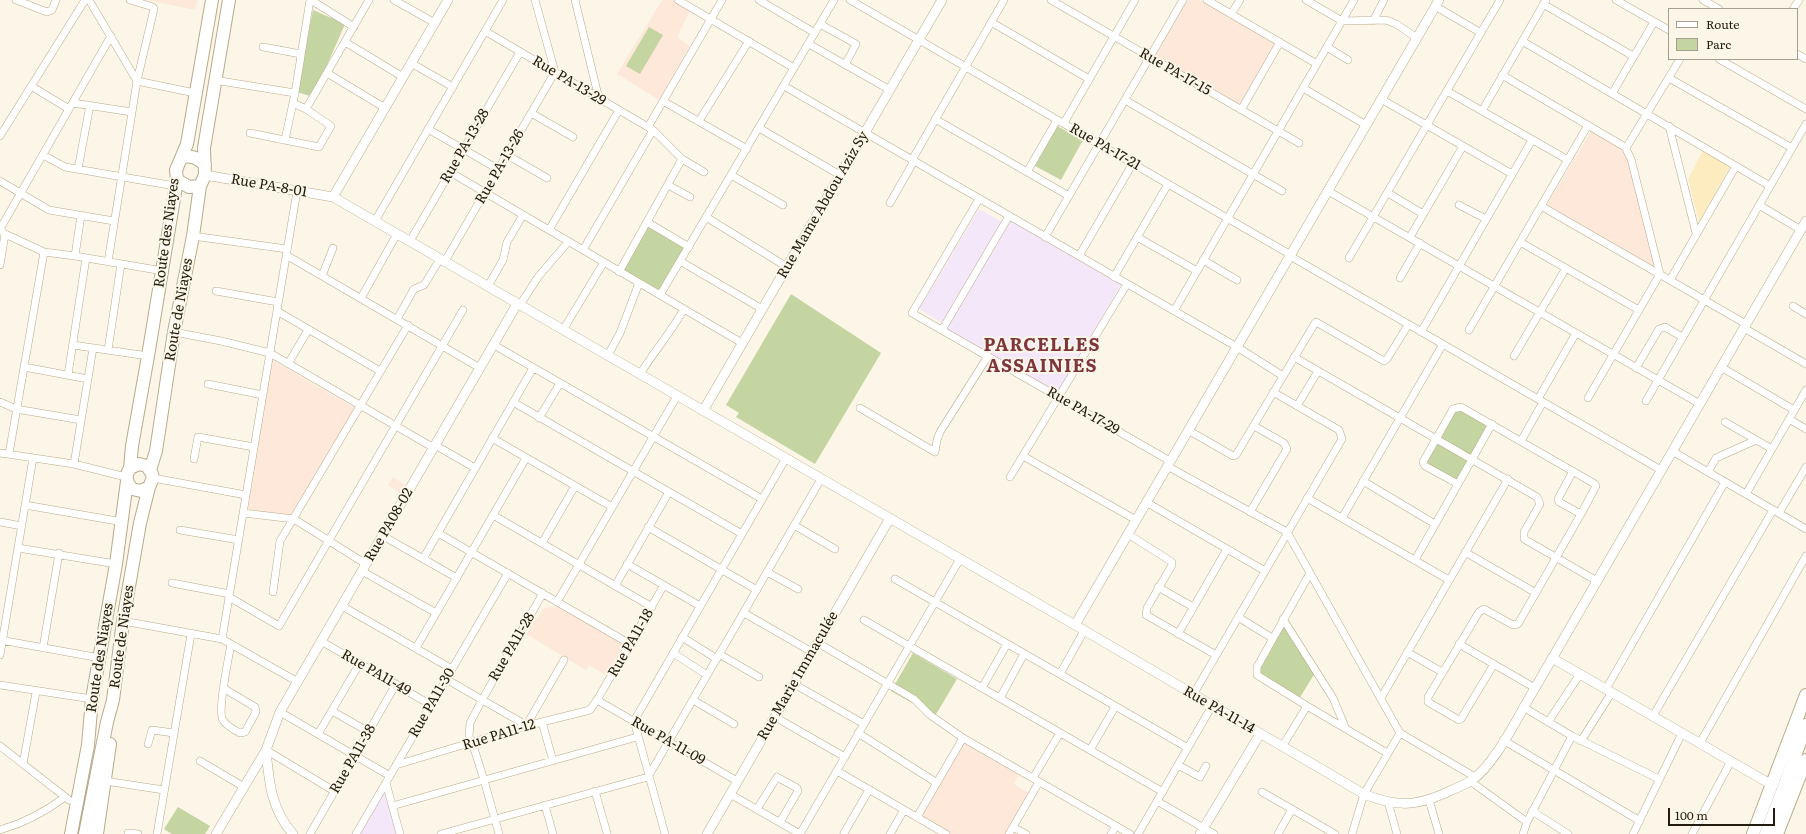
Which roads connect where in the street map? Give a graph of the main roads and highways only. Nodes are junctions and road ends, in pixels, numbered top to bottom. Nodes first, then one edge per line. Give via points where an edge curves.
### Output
1 (212, 0) edge
2 (229, 0) edge
3 (182, 158) junction
4 (203, 176) junction
5 (176, 183) junction
6 (128, 475) junction
7 (151, 478) junction
8 (1806, 695) edge
9 (113, 700) junction
10 (92, 701) junction
11 (1806, 725) edge
12 (1806, 760) edge
13 (64, 834) edge
14 (71, 834) edge
15 (85, 834) edge
16 (97, 834) edge
17 (1753, 834) edge
18 (1766, 834) edge
19 (1777, 834) edge

1 - 3 main road, Route des Niayes
2 - 4 main road via 214,80 204,148
3 - 4 main road via 198,158
3 - 5 main road, Route des Niayes via 176,170
4 - 5 main road via 189,188
4 - 7 main road, Route de Niayes via 174,332
5 - 6 main road, Route des Niayes
6 - 7 main road via 139,464 147,466
6 - 7 main road via 132,488 137,491 145,489
6 - 10 main road, Route des Niayes via 116,564
7 - 9 main road, Route de Niayes via 140,523 123,621
8 - 17 main road
9 - 15 main road, Route de Niayes
9 - 16 main road via 113,724
10 - 13 main road via 67,799
10 - 14 main road, Route des Niayes via 88,745
11 - 18 main road
12 - 19 main road

